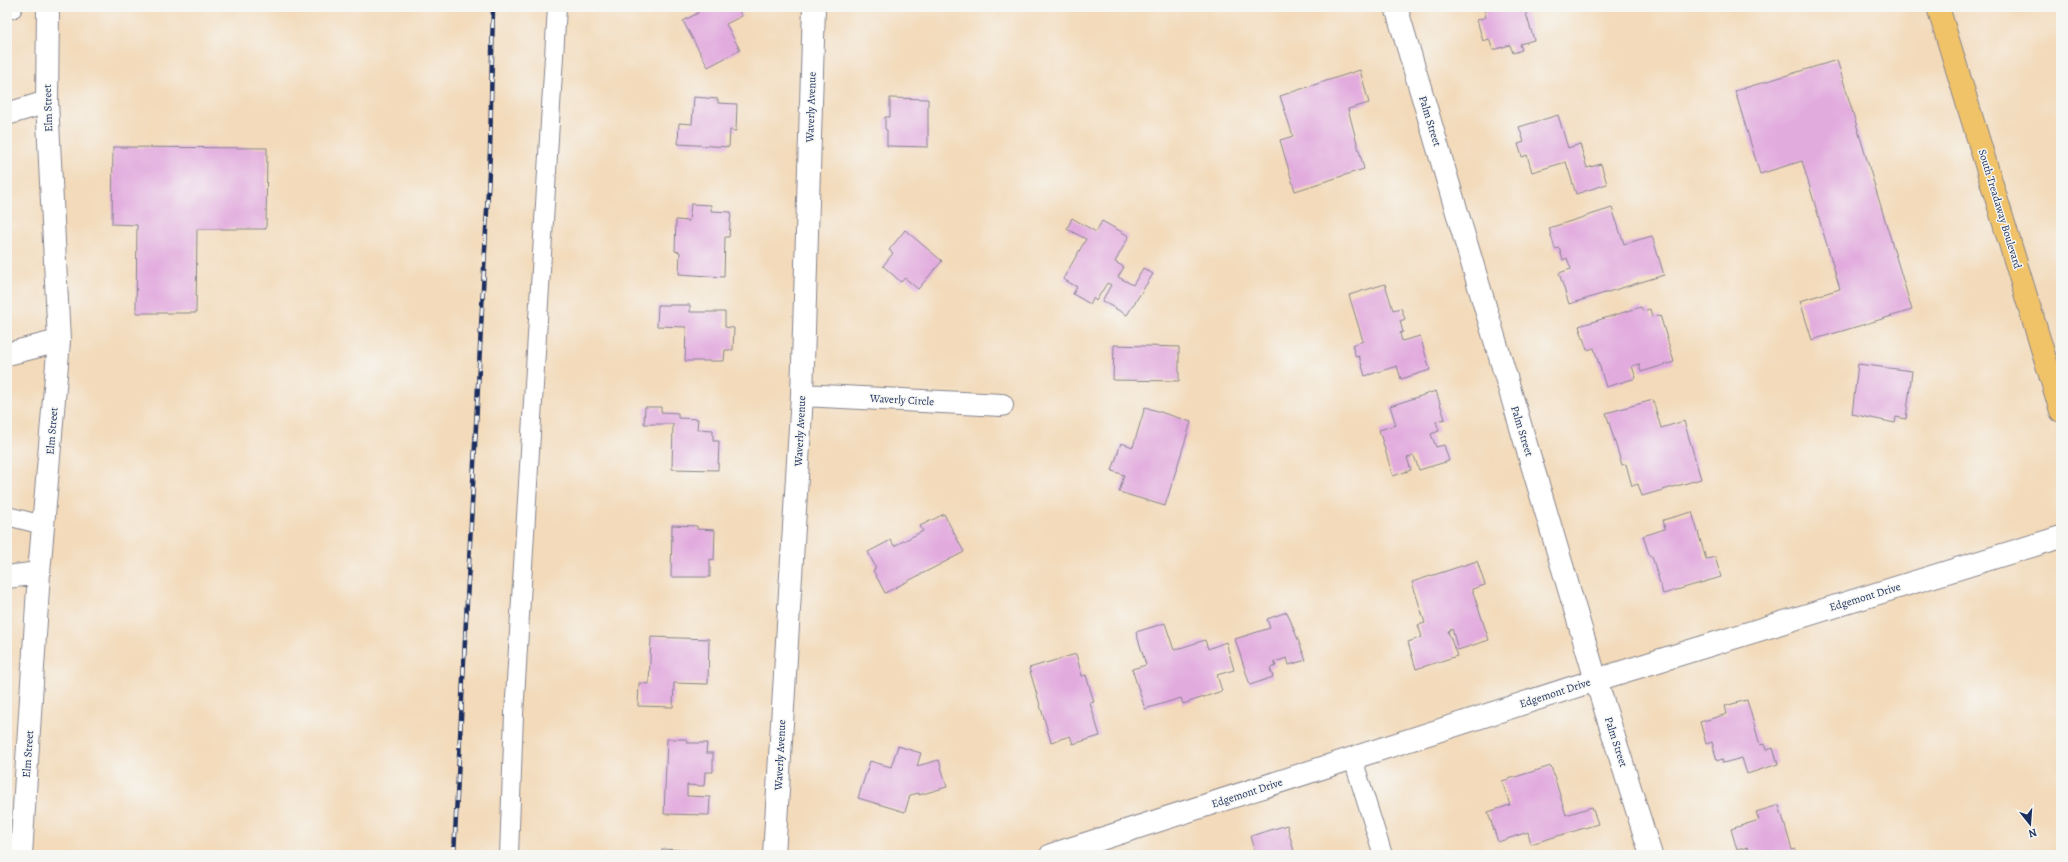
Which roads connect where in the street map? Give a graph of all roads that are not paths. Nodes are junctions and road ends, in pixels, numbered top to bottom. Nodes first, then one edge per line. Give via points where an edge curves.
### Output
1 (11, 7) edge
2 (48, 7) edge
3 (557, 7) edge
4 (814, 7) edge
5 (1396, 7) edge
6 (1938, 7) edge
7 (7, 8) edge
8 (47, 102) junction
9 (7, 114) edge
10 (60, 341) junction
11 (7, 354) edge
12 (802, 395) junction
13 (1002, 405) dead end
14 (2061, 411) edge
15 (7, 516) edge
16 (43, 525) junction
17 (2061, 537) edge
18 (39, 573) junction
19 (7, 577) edge
20 (1596, 680) junction
21 (1353, 759) junction
22 (1110, 847) edge
23 (21, 855) edge
24 (509, 855) edge
25 (774, 855) edge
26 (1051, 855) edge
27 (1383, 855) edge
28 (1651, 855) edge

1 - 7 street
2 - 8 street, Elm Street
3 - 24 lane via 514,706
4 - 12 street, Waverly Avenue
5 - 20 street, Palm Street
6 - 14 main road, South Treadaway Boulevard
8 - 9 street
8 - 10 street, Elm Street
10 - 11 street
10 - 16 street, Elm Street
12 - 13 street, Waverly Circle
12 - 25 street, Waverly Avenue
15 - 16 lane
16 - 18 street, Elm Street
17 - 20 street, Edgemont Drive
18 - 19 street
18 - 23 street, Elm Street
20 - 21 street, Edgemont Drive
20 - 28 street, Palm Street
21 - 22 street, Edgemont Drive
21 - 27 lane
22 - 26 street, Edgemont Drive

